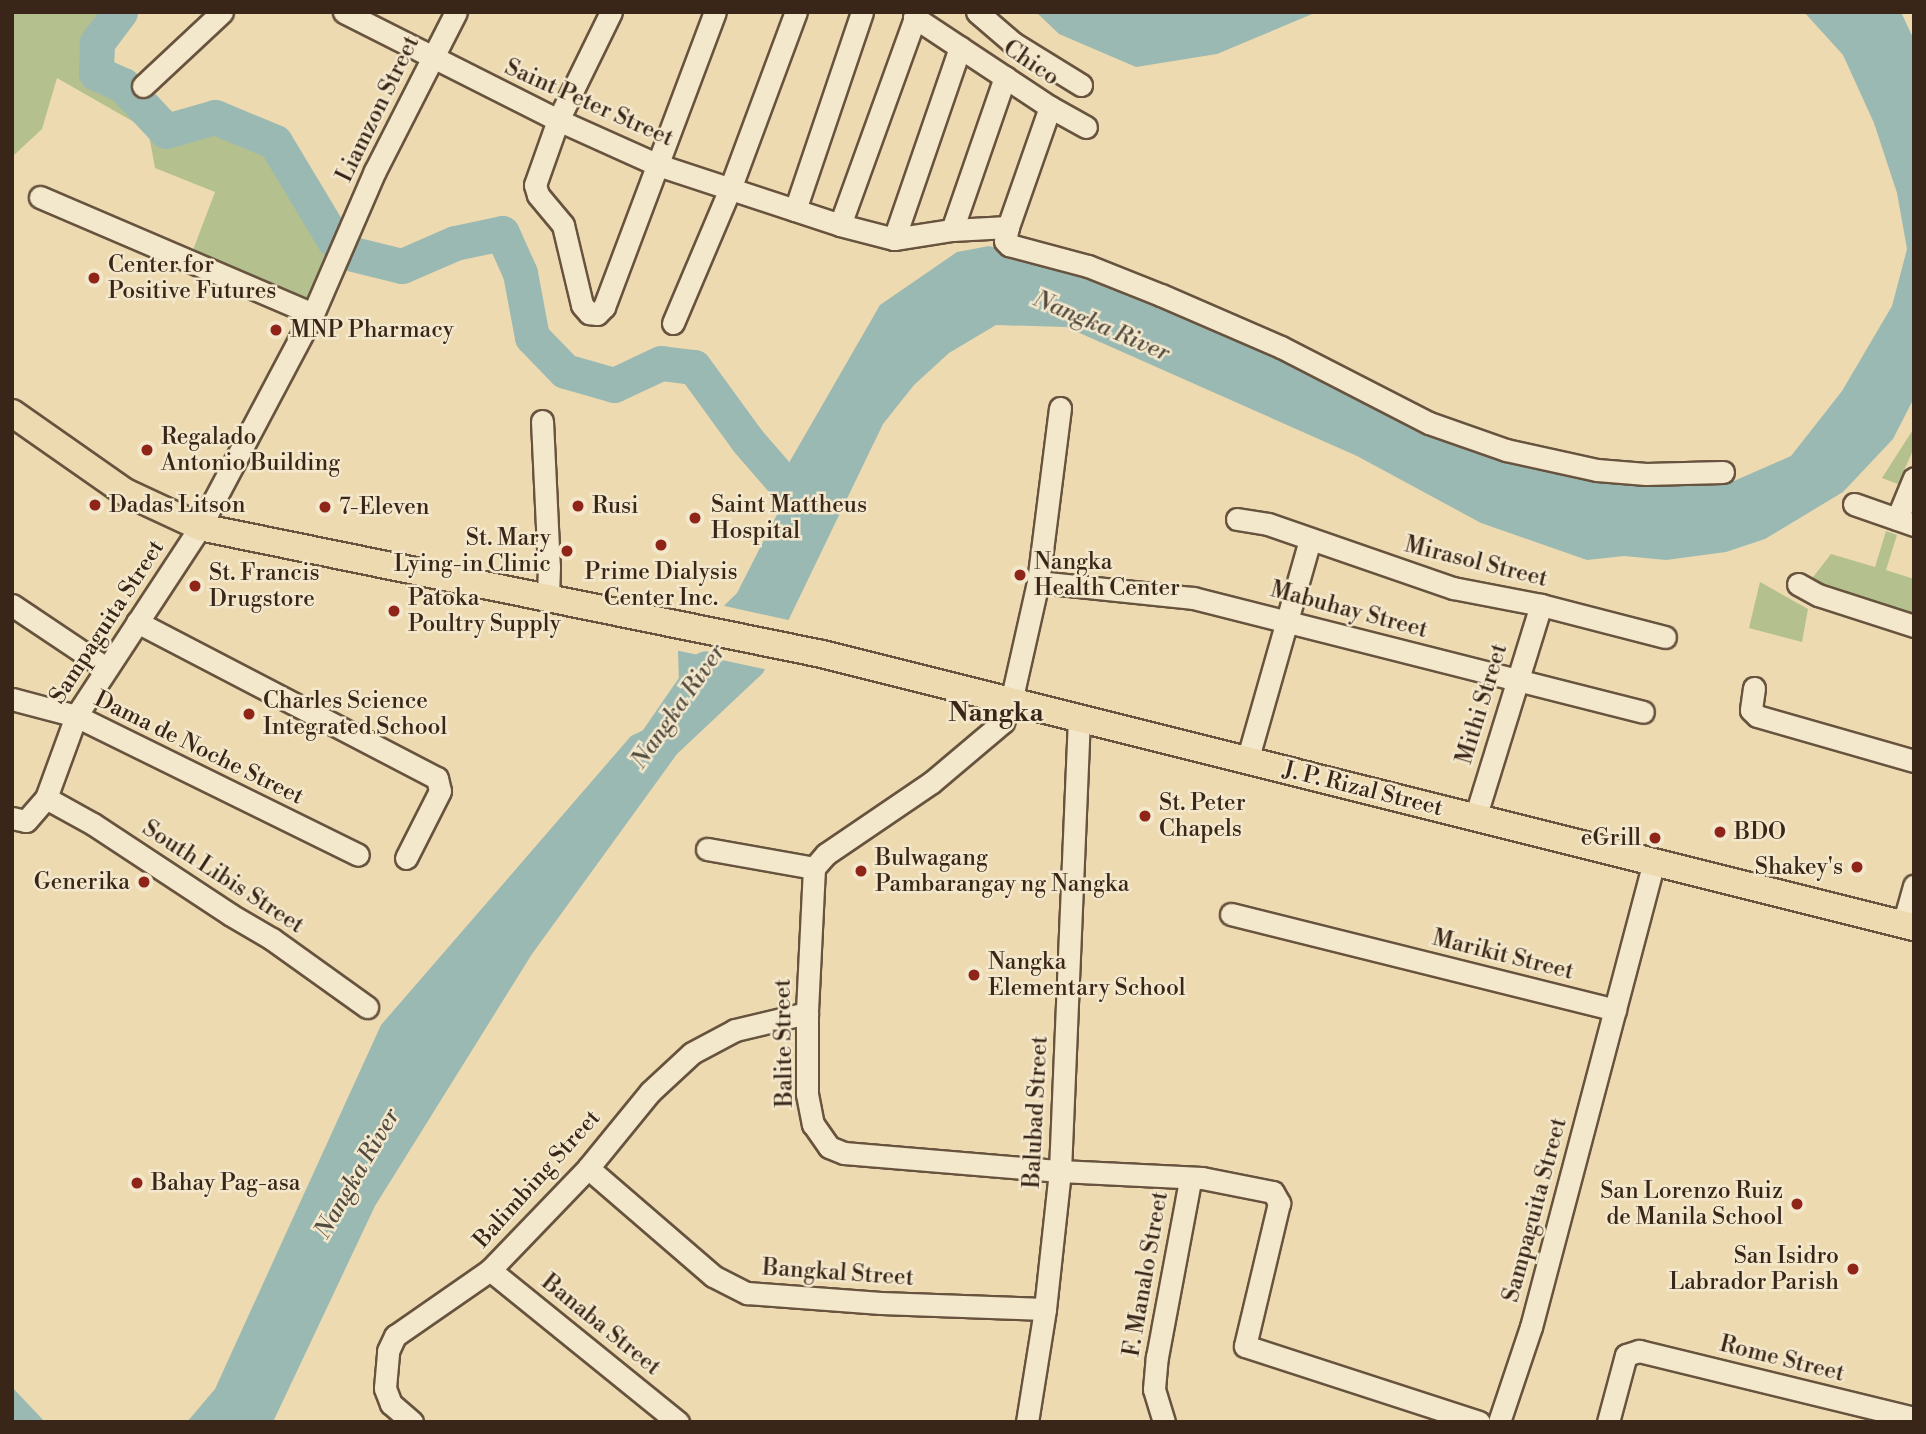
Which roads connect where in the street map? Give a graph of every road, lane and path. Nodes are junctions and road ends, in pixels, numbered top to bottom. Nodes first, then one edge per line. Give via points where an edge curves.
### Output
1 (344, 12) edge
2 (456, 12) edge
3 (611, 12) edge
4 (715, 12) edge
5 (796, 12) edge
6 (862, 12) edge
7 (977, 12) edge
8 (915, 15) edge
9 (214, 16) edge
10 (960, 47) junction
11 (431, 57) junction
12 (1005, 76) junction
13 (1081, 85) dead end
14 (143, 86) dead end
15 (1050, 107) junction
16 (558, 120) junction
17 (1086, 127) dead end
18 (658, 165) junction
19 (730, 189) junction
20 (40, 197) dead end
21 (795, 210) junction
22 (840, 225) junction
23 (1009, 227) junction
24 (952, 230) junction
25 (894, 239) junction
26 (313, 314) junction
27 (673, 323) dead end
28 (1060, 408) dead end
29 (12, 413) edge
30 (542, 421) dead end
31 (1723, 472) dead end
32 (1914, 478) edge
33 (1854, 504) dead end
34 (1237, 519) dead end
35 (1905, 522) edge
36 (200, 527) junction
37 (1310, 540) junction
38 (1038, 582) junction
39 (1798, 584) dead end
40 (548, 600) junction
41 (12, 605) edge
42 (1541, 605) junction
43 (1287, 621) junction
44 (137, 622) junction
45 (1914, 626) edge
46 (1665, 637) dead end
47 (106, 668) junction
48 (1516, 681) junction
49 (1754, 688) dead end
50 (12, 699) edge
51 (1011, 702) junction
52 (1643, 712) dead end
53 (76, 716) junction
54 (1079, 718) junction
55 (1247, 761) junction
56 (1914, 761) edge
57 (46, 798) junction
58 (1475, 818) junction
59 (19, 820) edge
60 (707, 849) dead end
61 (358, 855) dead end
62 (406, 858) dead end
63 (1654, 862) junction
64 (814, 868) junction
65 (1914, 887) edge
66 (1231, 914) dead end
67 (1908, 926) edge
68 (367, 1007) dead end
69 (1615, 1010) junction
70 (807, 1013) junction
71 (588, 1168) junction
72 (1060, 1171) junction
73 (1190, 1180) junction
74 (490, 1269) junction
75 (1045, 1309) junction
76 (1914, 1418) edge
77 (412, 1422) edge
78 (678, 1422) edge
79 (1027, 1422) edge
80 (1164, 1422) edge
81 (1479, 1422) edge
82 (1499, 1422) edge
83 (1608, 1422) edge

1 - 11 street, Saint Peter Street
2 - 11 street, Liamzon Street
3 - 16 street
4 - 18 street
5 - 19 street
6 - 21 street
7 - 13 street via 1013,43
8 - 10 street, Chico
8 - 22 street
9 - 14 street
10 - 12 street, Chico
10 - 25 street
11 - 16 street, Saint Peter Street
11 - 26 street, Liamzon Street
12 - 15 street, Chico
12 - 24 street
15 - 17 street, Chico
15 - 23 street
16 - 18 street, Saint Peter Street
16 - 18 street via 535,185 563,225 582,304 589,313 597,314 604,307
18 - 19 street, Saint Peter Street
19 - 21 street, Saint Peter Street
19 - 27 street
20 - 26 street
21 - 22 street, Saint Peter Street
22 - 25 street, Saint Peter Street
23 - 24 street
23 - 31 street via 1005,241 1015,248 1088,266 1161,295 1281,347 1442,429 1506,450 1597,470
24 - 25 street
26 - 36 street
28 - 38 street
29 - 36 main road, J. P. Rizal Street via 125,492
30 - 40 street
32 - 35 street
33 - 35 street
34 - 37 street, Mirasol Street via 1268,524
36 - 40 main road, J. P. Rizal Street
36 - 44 street, Sampaguita Street
37 - 42 street, Mirasol Street via 1452,588
37 - 43 street
38 - 43 street, Mabuhay Street via 1193,598
38 - 51 street
39 - 45 street via 1818,595
40 - 51 main road, J. P. Rizal Street via 812,652
41 - 47 street
42 - 46 street, Mirasol Street
42 - 48 street, Mithi Street
43 - 48 street, Mabuhay Street
43 - 55 street
44 - 47 street, Sampaguita Street
44 - 62 street via 437,778 440,790
47 - 53 street, Sampaguita Street
48 - 52 street, Mabuhay Street
48 - 58 street, Mithi Street
49 - 56 street via 1751,710 1757,716
50 - 53 street, Dama de Noche Street
51 - 54 main road, J. P. Rizal Street
51 - 64 street via 997,729
53 - 57 street, Sampaguita Street
53 - 61 street, Dama de Noche Street
54 - 55 main road, J. P. Rizal Street
54 - 72 street, Balubad Street
55 - 58 main road, J. P. Rizal Street
57 - 59 street, Sampaguita Street
57 - 68 street, South Libis Street via 272,939
58 - 63 main road, J. P. Rizal Street
60 - 64 street
63 - 67 main road, J. P. Rizal Street
63 - 69 street
64 - 70 street, Balite Street
65 - 67 street
66 - 69 street, Marikit Street
69 - 82 street, Sampaguita Street via 1531,1327
70 - 71 street, Balimbing Street via 735,1030 692,1053 632,1111
70 - 72 street, Balite Street via 809,1112 829,1147 866,1156
71 - 74 street, Balimbing Street
71 - 75 street, Bangkal Street via 713,1276 747,1293
72 - 73 street, F. Manalo Street
72 - 75 street, Balubad Street
73 - 80 street, F. Manalo Street via 1157,1357 1154,1389
73 - 81 street via 1202,1178 1277,1194 1279,1203 1245,1346
74 - 77 street, Balimbing Street via 395,1336 388,1351 385,1388 396,1410
74 - 78 street, Banaba Street
75 - 79 street, Balubad Street
76 - 83 street, Rome Street via 1639,1351 1626,1355

